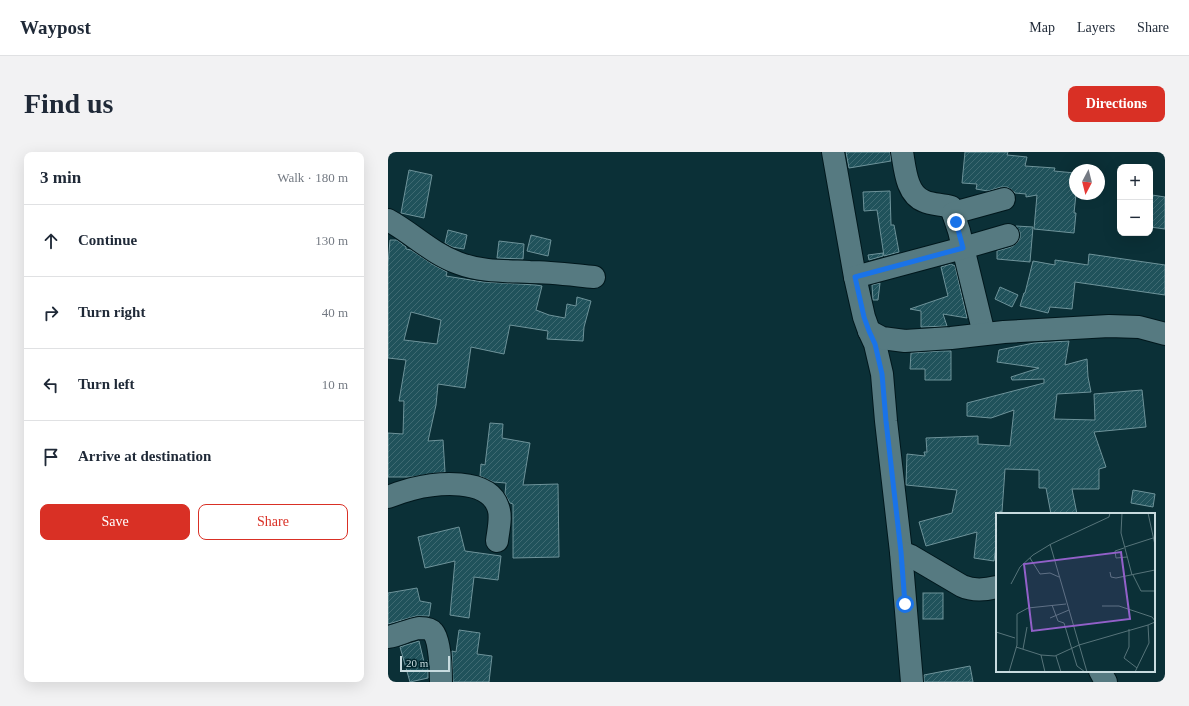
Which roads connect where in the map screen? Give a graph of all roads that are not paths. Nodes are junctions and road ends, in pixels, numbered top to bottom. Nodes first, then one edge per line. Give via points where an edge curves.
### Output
1 (833, 152) edge
2 (902, 152) edge
3 (1004, 199) dead end
4 (953, 213) junction
5 (388, 220) edge
6 (1008, 235) dead end
7 (963, 248) junction
8 (594, 276) dead end
9 (855, 277) junction
10 (869, 331) junction
11 (984, 334) junction
12 (1165, 334) edge
13 (388, 497) edge
14 (497, 541) dead end
15 (901, 552) junction
16 (996, 587) edge
17 (388, 637) edge
18 (1101, 672) edge
19 (441, 682) edge
20 (912, 682) edge
21 (1106, 682) edge

1 - 9 street
2 - 4 street via 908,183 914,195 924,201 951,207
3 - 4 street
4 - 7 street
5 - 8 street via 428,248 468,267 492,271
6 - 7 street
7 - 9 street
7 - 11 street
9 - 10 street
10 - 11 street via 882,338 904,341
10 - 15 street via 882,374
11 - 12 street via 1109,326 1139,327
13 - 14 street via 429,486 456,484 474,487 492,496 499,507
15 - 16 street via 969,589
15 - 20 street
17 - 19 street via 418,628 434,632
18 - 21 street

